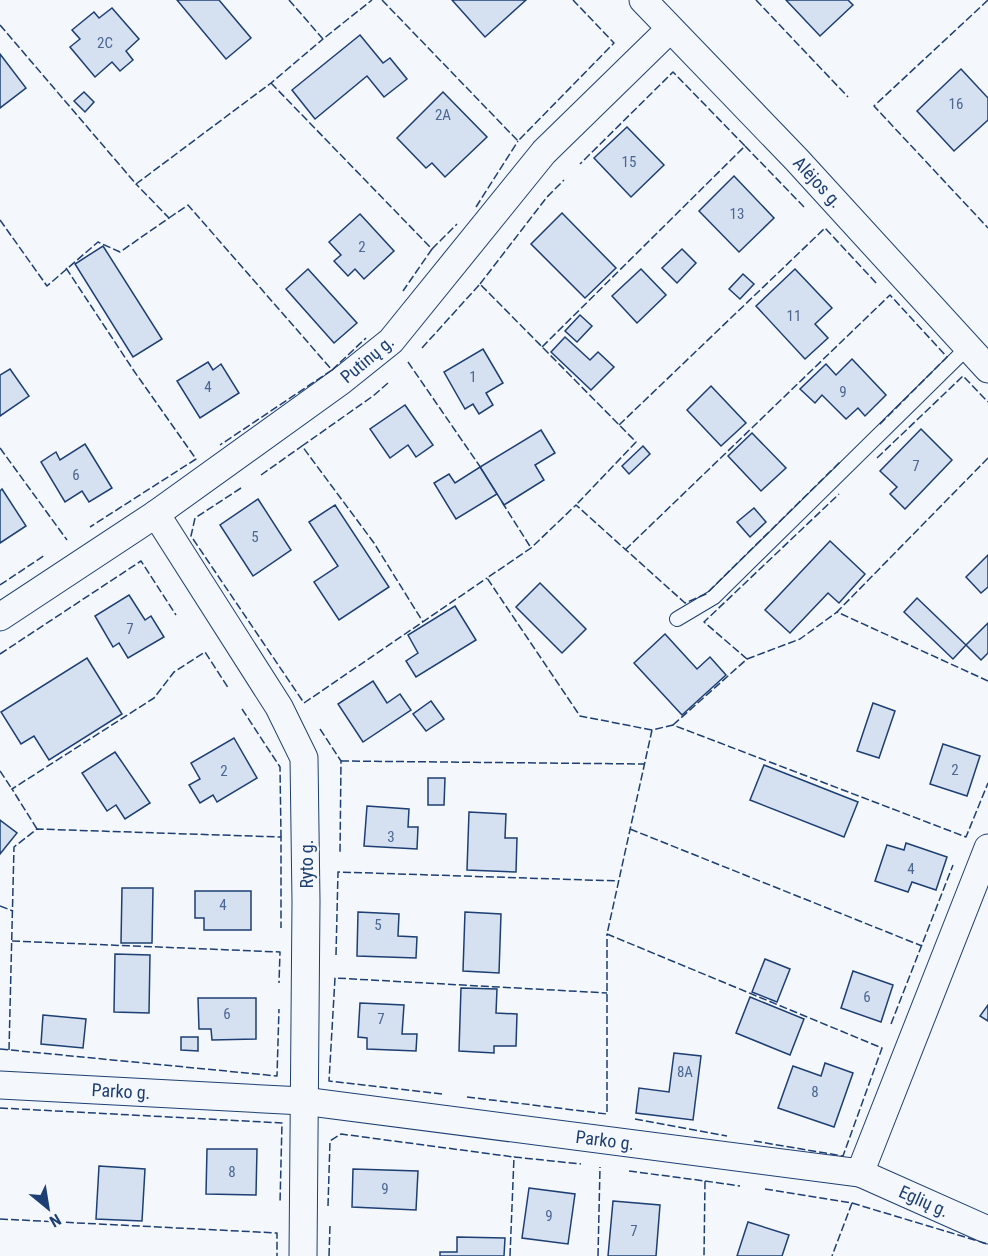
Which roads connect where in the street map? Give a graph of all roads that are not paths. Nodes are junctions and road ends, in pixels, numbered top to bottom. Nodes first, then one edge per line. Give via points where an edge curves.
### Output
1 (643, 0) edge
2 (670, 29) junction
3 (968, 347) junction
4 (988, 369) edge
5 (156, 514) junction
6 (0, 617) edge
7 (676, 619) dead end
8 (988, 848) edge
9 (0, 1084) edge
10 (303, 1101) junction
11 (860, 1173) junction
12 (988, 1230) edge
13 (303, 1256) edge

1 - 2 street, Alėjos g.
2 - 3 street, Alėjos g. via 797,160
2 - 5 street, Putinų g. via 544,153 391,341
3 - 4 street, Alėjos g.
3 - 7 lane via 714,597
5 - 6 street, Putinų g.
5 - 10 street, Ryto g. via 279,707 304,758
8 - 11 street
9 - 10 street, Parko g.
10 - 11 street, Parko g.
10 - 13 street, Ryto g.
11 - 12 street, Eglių g.

